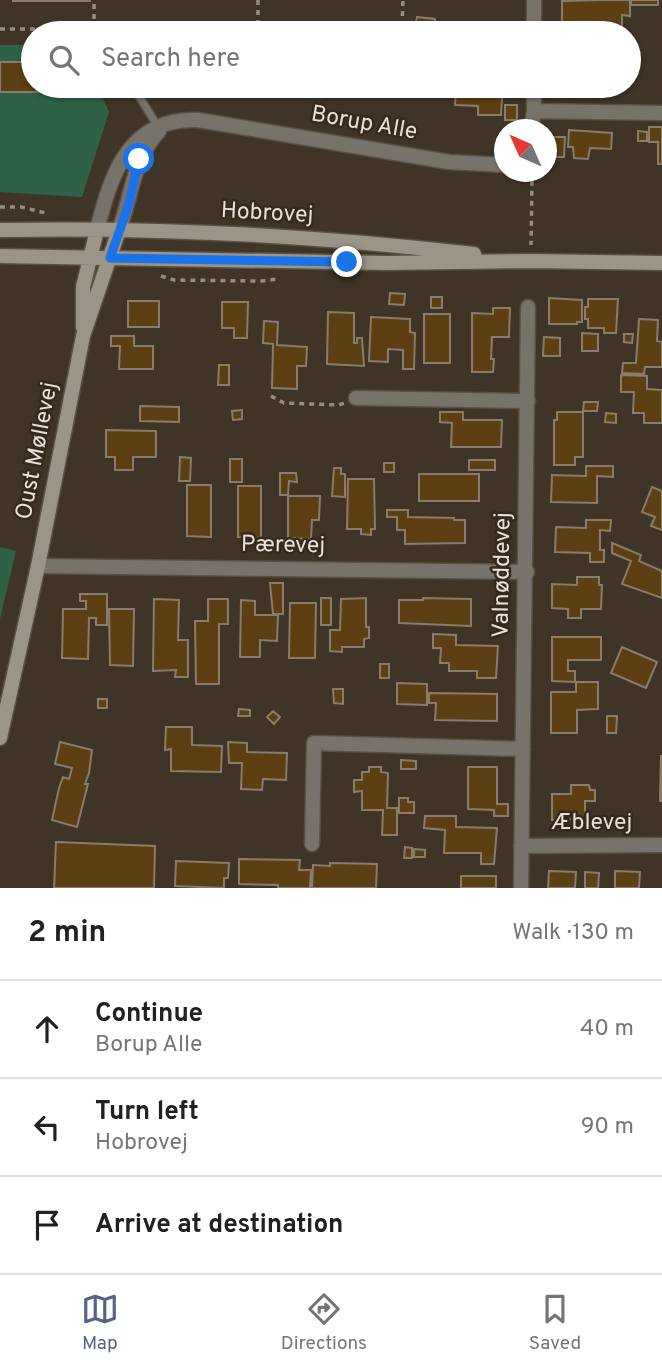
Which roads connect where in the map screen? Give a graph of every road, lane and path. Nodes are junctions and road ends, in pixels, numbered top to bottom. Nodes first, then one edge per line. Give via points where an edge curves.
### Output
1 (94, 0) edge
2 (258, 0) edge
3 (403, 0) edge
4 (534, 0) edge
5 (94, 21) edge
6 (258, 21) edge
7 (402, 21) edge
8 (534, 21) edge
9 (0, 29) edge
10 (21, 29) edge
11 (140, 98) edge
12 (534, 98) edge
13 (534, 111) junction
14 (662, 113) edge
15 (533, 119) edge
16 (159, 128) junction
17 (494, 164) edge
18 (532, 182) edge
19 (0, 207) edge
20 (21, 207) dead end
21 (0, 230) edge
22 (97, 230) junction
23 (120, 230) junction
24 (0, 256) edge
25 (90, 258) junction
26 (110, 258) junction
27 (531, 261) junction
28 (662, 263) edge
29 (528, 307) dead end
30 (83, 336) junction
31 (271, 396) dead end
32 (356, 398) joint
33 (528, 401) junction
34 (38, 566) junction
35 (527, 572) junction
36 (0, 738) edge
37 (523, 749) junction
38 (312, 844) dead end
39 (662, 845) edge
40 (522, 846) junction
41 (521, 888) edge

1 - 5 path
2 - 6 path
3 - 7 path
4 - 8 street
9 - 10 path
11 - 16 lane
12 - 13 street
13 - 14 street
13 - 15 street
16 - 17 street, Borup Alle via 175,121 198,120 449,162
16 - 22 street, Borup Alle via 142,135 122,158
16 - 23 street via 139,159
18 - 27 path
19 - 20 path
21 - 22 main road, Hobrovej
22 - 23 main road, Hobrovej
22 - 25 main road, Oust Møllevej
23 - 26 main road, Oust Møllevej
23 - 27 main road, Hobrovej via 386,244
24 - 25 main road, Hobrovej
25 - 26 main road, Hobrovej
25 - 30 main road, Oust Møllevej via 83,287
26 - 27 main road, Hobrovej
26 - 30 main road, Oust Møllevej
27 - 28 main road, Hobrovej
29 - 33 street, Valnøddevej
30 - 34 main road, Oust Møllevej
31 - 32 path via 284,403 339,405
32 - 33 street
33 - 35 street, Valnøddevej
34 - 35 street, Pærevej
34 - 36 main road, Oust Møllevej
35 - 37 street, Valnøddevej
37 - 38 street via 314,743
37 - 40 street, Valnøddevej
39 - 40 street, Æblevej
40 - 41 street, Valnøddevej

